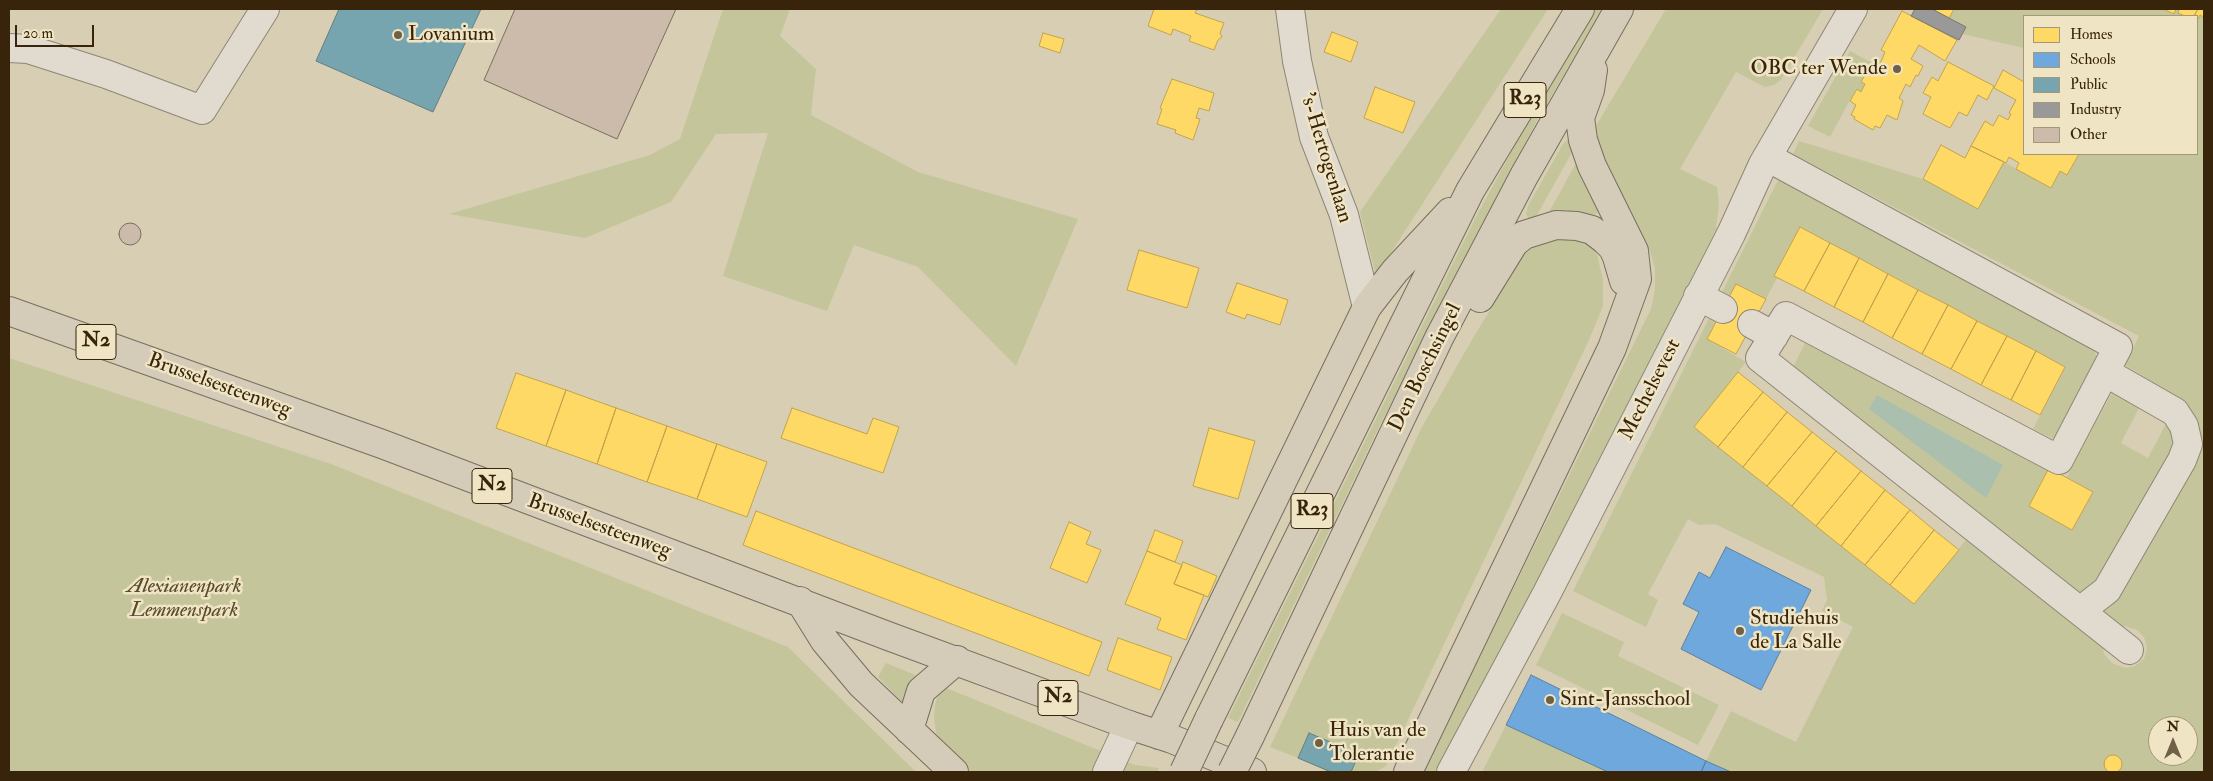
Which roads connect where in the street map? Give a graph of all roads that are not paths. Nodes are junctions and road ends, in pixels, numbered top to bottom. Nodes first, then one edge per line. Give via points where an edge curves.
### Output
1 (265, 9) edge
2 (1290, 9) edge
3 (1580, 9) edge
4 (1619, 9) edge
5 (1853, 9) edge
6 (1599, 41) junction
7 (9, 48) edge
8 (1767, 157) junction
9 (1470, 191) junction
10 (1698, 296) junction
11 (1367, 307) junction
12 (1628, 307) junction
13 (1723, 309) dead end
14 (9, 311) edge
15 (1439, 338) junction
16 (2105, 372) junction
17 (800, 601) junction
18 (2080, 611) junction
19 (2129, 650) dead end
20 (957, 660) junction
21 (1129, 725) junction
22 (909, 730) junction
23 (1159, 735) junction
24 (954, 772) edge
25 (1107, 772) edge
26 (1184, 772) edge
27 (1232, 772) edge
28 (1252, 772) edge
29 (1408, 772) edge
30 (1450, 772) edge

1 - 7 street via 202,110 106,74 28,49
2 - 11 street, 's-Hertogenlaan via 1297,61 1314,137 1344,216
3 - 9 main road, Den Boschsingel / R23
4 - 6 main road, Den Boschsingel / R23
5 - 8 street, Mechelsevest
6 - 12 main road via 1580,127 1592,166 1634,251 1637,280
6 - 15 main road, Den Boschsingel / R23
8 - 10 street, Mechelsevest
8 - 16 street via 2118,348
9 - 11 main road via 1395,271
9 - 26 main road, Den Boschsingel / R23, bridge
10 - 13 street
10 - 30 street, Mechelsevest via 1552,584
11 - 23 main road
12 - 15 main road via 1620,263 1613,248 1592,230 1556,225 1524,235 1514,243 1469,315
12 - 29 main road via 1612,348
14 - 17 main road, Brusselsesteenweg / N2 via 382,444
15 - 27 main road, Den Boschsingel / R23, bridge
16 - 18 street via 2174,412 2184,426 2188,444 2182,460 2107,590
16 - 18 street via 2059,460 1786,316 1763,330 1760,358
17 - 20 main road, Brusselsesteenweg / N2
17 - 22 main road via 825,641 862,684
18 - 19 street
20 - 21 main road, Brusselsesteenweg / N2
20 - 22 main road via 921,691
21 - 23 main road, Brusselsesteenweg / N2
21 - 25 street
22 - 24 main road
23 - 28 main road, N2

